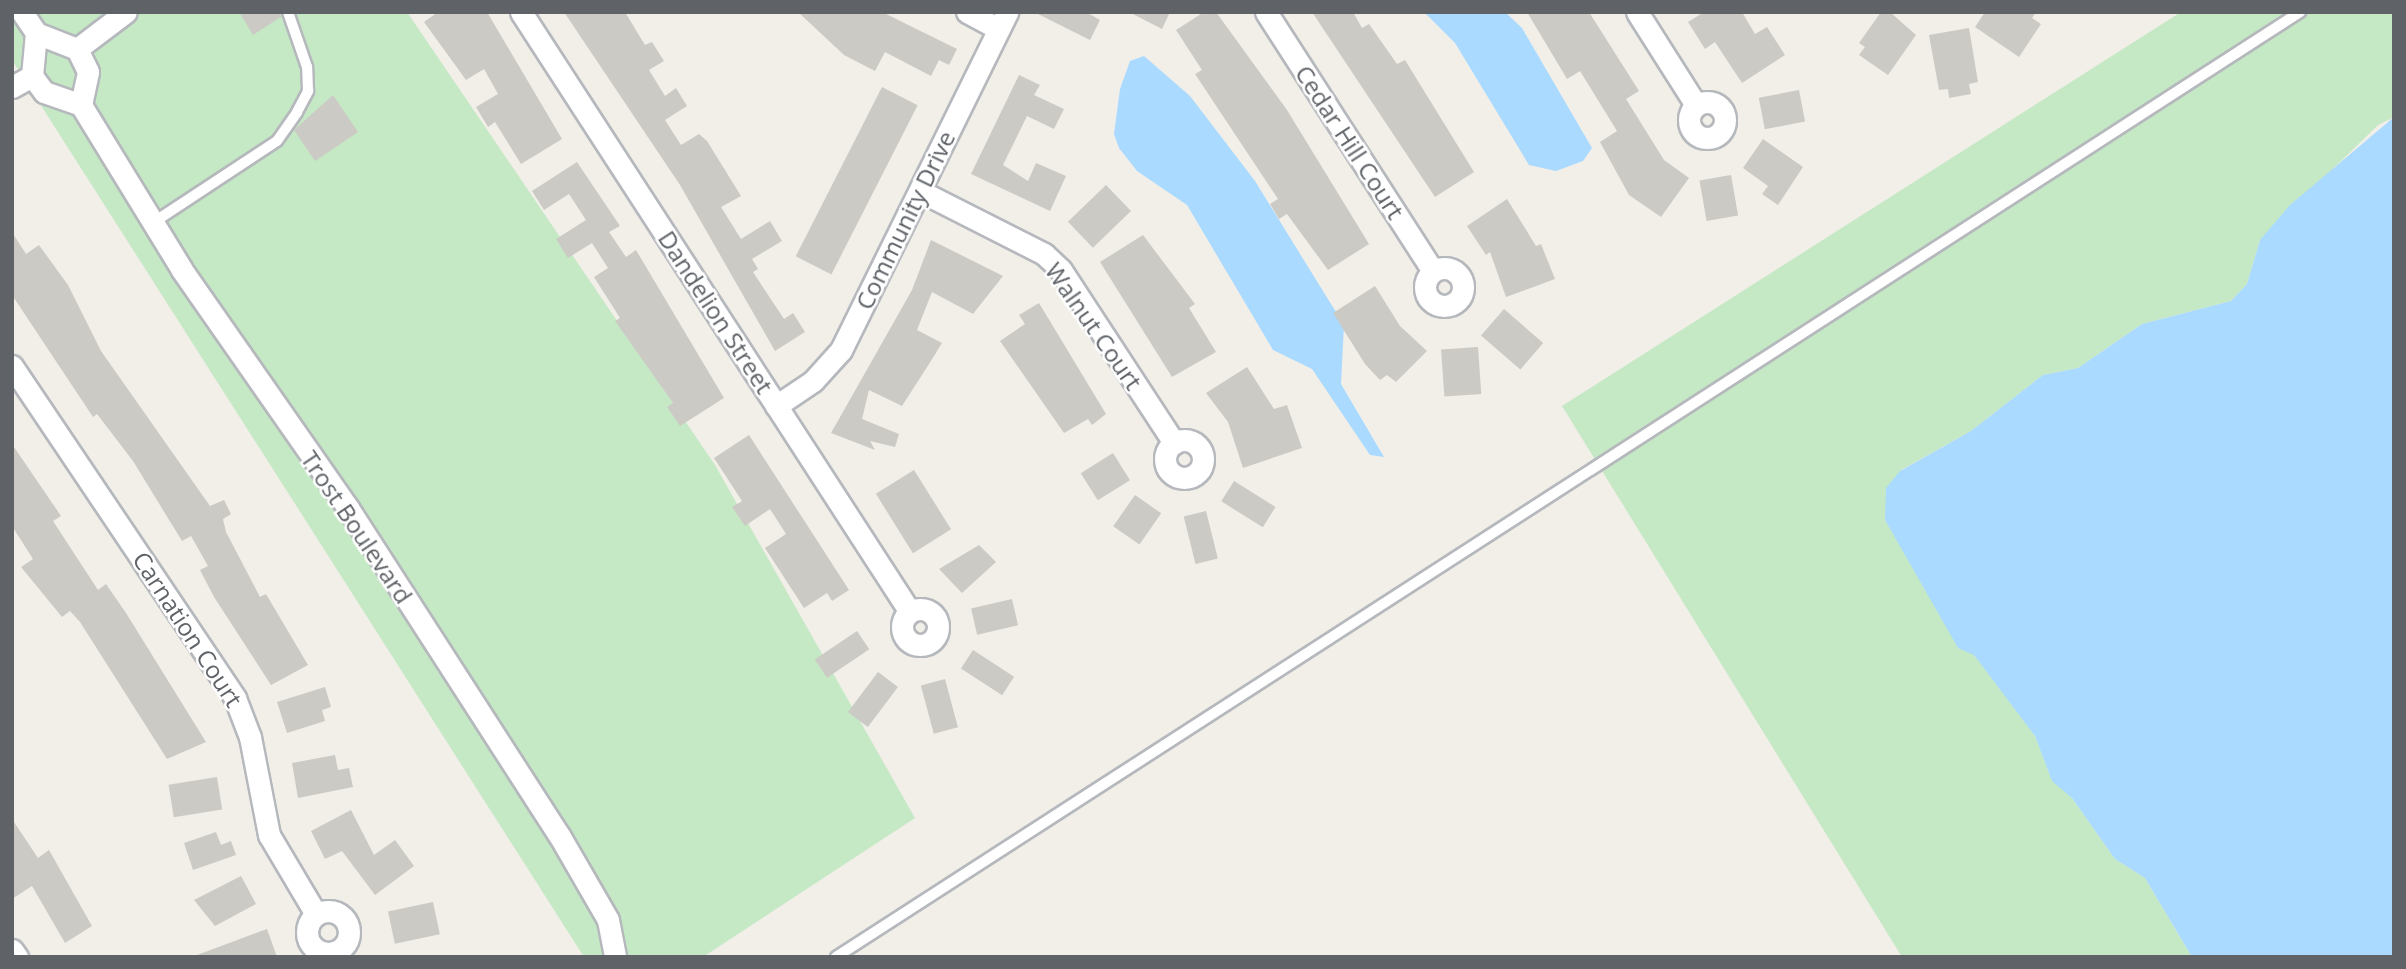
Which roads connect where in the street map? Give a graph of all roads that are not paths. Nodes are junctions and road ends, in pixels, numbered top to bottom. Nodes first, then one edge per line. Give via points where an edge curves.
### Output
1 (22, 12) edge
2 (126, 12) edge
3 (288, 12) edge
4 (521, 12) edge
5 (967, 12) edge
6 (1266, 12) edge
7 (1637, 12) edge
8 (2300, 12) edge
9 (1003, 21) edge
10 (36, 33) junction
11 (77, 49) junction
12 (32, 76) junction
13 (12, 87) edge
14 (81, 105) junction
15 (1696, 105) dead end
16 (920, 191) junction
17 (154, 222) junction
18 (1433, 271) dead end
19 (12, 366) edge
20 (776, 406) junction
21 (1174, 443) dead end
22 (910, 612) dead end
23 (316, 914) dead end
24 (12, 950) edge
25 (17, 957) edge
26 (615, 957) edge
27 (836, 957) edge

1 - 10 street
2 - 11 street
3 - 17 lane via 307,67 308,91 297,112 277,141
4 - 20 street, Dandelion Street
5 - 9 street
6 - 18 street, Cedar Hill Court
7 - 15 street
8 - 27 lane
9 - 16 street, Community Drive
10 - 11 street
10 - 12 street
11 - 14 street via 88,72
12 - 13 street
12 - 14 street via 44,92
14 - 17 street, Trost Boulevard
16 - 20 street, Community Drive via 841,350 813,381
16 - 21 street, Walnut Court via 1044,254 1061,270
17 - 26 street, Trost Boulevard via 559,835 608,920
19 - 23 street, Carnation Court via 235,698 250,737 270,835
20 - 22 street, Dandelion Street
24 - 25 street

